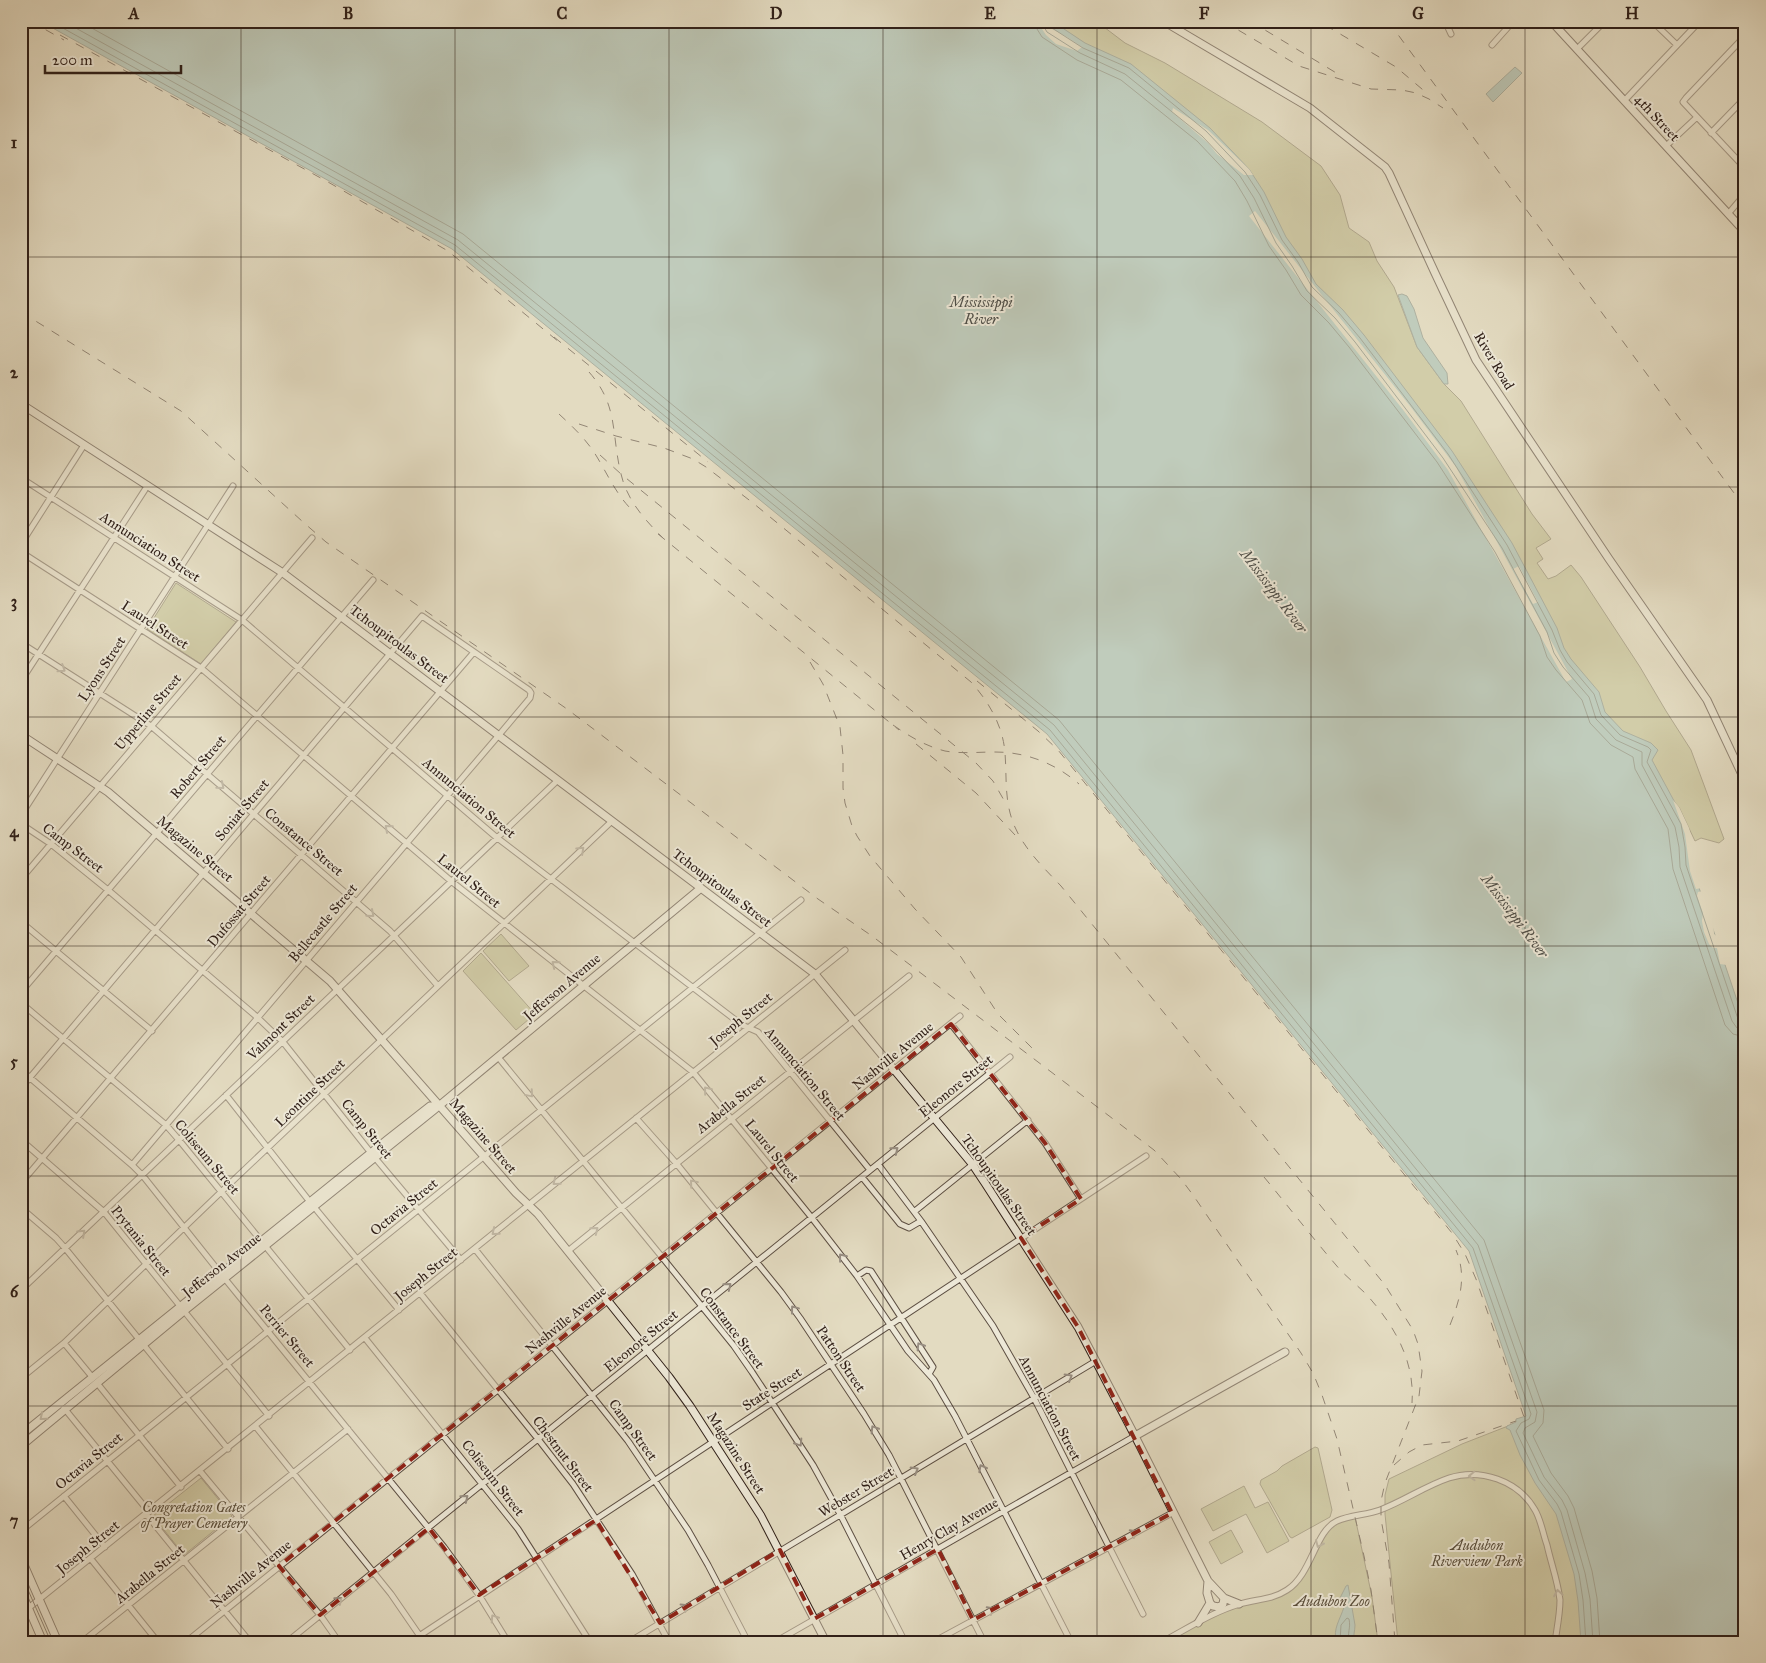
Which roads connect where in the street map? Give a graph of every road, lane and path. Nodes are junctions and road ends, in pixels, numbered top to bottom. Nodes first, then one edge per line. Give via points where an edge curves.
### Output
1 (1163, 21) edge
2 (1445, 21) edge
3 (1507, 21) edge
4 (1551, 21) edge
5 (1605, 21) edge
6 (1652, 21) edge
7 (1700, 21) edge
8 (1451, 34) dead end
9 (1745, 36) edge
10 (1492, 45) dead end
11 (1677, 45) junction
12 (1577, 49) junction
13 (1745, 98) edge
14 (1624, 101) junction
15 (1696, 118) junction
16 (1711, 133) junction
17 (1666, 146) junction
18 (1745, 168) edge
19 (1745, 194) edge
20 (1728, 214) junction
21 (1744, 230) edge
22 (22, 405) edge
23 (84, 445) junction
24 (21, 478) edge
25 (148, 485) junction
26 (233, 486) dead end
27 (51, 497) junction
28 (209, 524) junction
29 (114, 538) junction
30 (312, 538) dead end
31 (21, 544) edge
32 (21, 552) edge
33 (283, 572) junction
34 (175, 577) junction
35 (373, 580) dead end
36 (80, 590) junction
37 (341, 617) junction
38 (242, 620) junction
39 (141, 629) junction
40 (21, 643) edge
41 (474, 652) junction
42 (38, 654) junction
43 (391, 654) junction
44 (201, 668) junction
45 (297, 668) junction
46 (21, 680) edge
47 (441, 691) junction
48 (100, 693) junction
49 (344, 708) junction
50 (257, 715) junction
51 (151, 726) junction
52 (21, 735) edge
53 (499, 735) junction
54 (392, 748) junction
55 (303, 755) junction
56 (58, 758) junction
57 (206, 774) junction
58 (558, 780) junction
59 (1745, 781) edge
60 (100, 786) junction
61 (447, 795) junction
62 (351, 796) junction
63 (254, 814) junction
64 (21, 815) edge
65 (612, 821) junction
66 (21, 824) edge
67 (156, 833) junction
68 (496, 837) junction
69 (406, 843) junction
70 (51, 844) junction
71 (302, 854) junction
72 (204, 873) junction
73 (21, 878) edge
74 (550, 879) junction
75 (451, 881) junction
76 (702, 888) junction
77 (108, 890) junction
78 (801, 900) dead end
79 (356, 901) junction
80 (252, 913) junction
81 (21, 922) edge
82 (504, 924) junction
83 (155, 930) junction
84 (760, 932) junction
85 (394, 935) junction
86 (635, 944) junction
87 (845, 950) dead end
88 (56, 951) junction
89 (306, 960) junction
90 (203, 971) junction
91 (815, 974) junction
92 (909, 976) dead end
93 (438, 986) junction
94 (582, 986) junction
95 (693, 987) junction
96 (337, 988) junction
97 (104, 990) junction
98 (21, 992) edge
99 (21, 1003) edge
100 (960, 1016) dead end
101 (257, 1018) junction
102 (854, 1020) junction
103 (951, 1024) junction
104 (748, 1028) junction
105 (640, 1030) junction
106 (152, 1031) junction
107 (63, 1038) junction
108 (381, 1040) junction
109 (283, 1042) junction
110 (498, 1057) junction
111 (1010, 1057) dead end
112 (21, 1070) edge
113 (894, 1070) junction
114 (790, 1071) junction
115 (692, 1072) junction
116 (990, 1073) junction
117 (30, 1077) junction
118 (110, 1079) junction
119 (21, 1088) edge
120 (325, 1094) junction
121 (226, 1095) junction
122 (439, 1105) junction
123 (542, 1109) junction
124 (77, 1118) junction
125 (636, 1118) junction
126 (934, 1118) junction
127 (731, 1119) junction
128 (1028, 1120) junction
129 (830, 1121) junction
130 (166, 1125) junction
131 (21, 1140) edge
132 (179, 1140) junction
133 (268, 1149) junction
134 (374, 1155) junction
135 (484, 1156) junction
136 (1146, 1156) dead end
137 (43, 1158) junction
138 (584, 1160) junction
139 (676, 1163) junction
140 (132, 1164) junction
141 (878, 1164) junction
142 (972, 1165) junction
143 (771, 1169) junction
144 (870, 1170) junction
145 (143, 1176) junction
146 (862, 1177) junction
147 (21, 1183) edge
148 (221, 1192) junction
149 (1081, 1199) junction
150 (528, 1204) junction
151 (313, 1205) junction
152 (21, 1208) edge
153 (622, 1208) junction
154 (418, 1209) junction
155 (915, 1211) junction
156 (104, 1212) junction
157 (717, 1212) junction
158 (812, 1218) junction
159 (922, 1221) junction
160 (184, 1228) junction
161 (1021, 1238) junction
162 (263, 1244) junction
163 (65, 1248) junction
164 (475, 1249) junction
165 (568, 1251) junction
166 (662, 1257) junction
167 (357, 1259) junction
168 (461, 1260) junction
169 (757, 1262) junction
170 (146, 1265) junction
171 (223, 1276) junction
172 (857, 1276) junction
173 (961, 1278) junction
174 (21, 1290) edge
175 (420, 1293) junction
176 (308, 1299) junction
177 (109, 1301) junction
178 (607, 1301) junction
179 (702, 1306) junction
180 (182, 1309) junction
181 (399, 1310) junction
182 (902, 1318) junction
183 (890, 1325) junction
184 (268, 1331) junction
185 (365, 1338) junction
186 (142, 1341) junction
187 (64, 1344) junction
188 (552, 1345) junction
189 (350, 1350) junction
190 (647, 1350) junction
191 (1285, 1352) dead end
192 (1096, 1361) junction
193 (227, 1364) junction
194 (831, 1364) junction
195 (929, 1374) junction
196 (21, 1378) edge
197 (95, 1381) junction
198 (310, 1382) junction
199 (498, 1390) junction
200 (592, 1394) junction
201 (186, 1396) junction
202 (1034, 1398) junction
203 (772, 1403) junction
204 (61, 1404) junction
205 (66, 1410) junction
206 (269, 1416) junction
207 (256, 1427) junction
208 (348, 1429) junction
209 (443, 1434) junction
210 (21, 1435) edge
211 (138, 1435) junction
212 (1135, 1436) junction
213 (538, 1439) junction
214 (966, 1439) junction
215 (714, 1441) junction
216 (21, 1446) edge
217 (228, 1449) junction
218 (107, 1461) junction
219 (200, 1471) junction
220 (1071, 1472) junction
221 (293, 1473) junction
222 (388, 1478) junction
223 (901, 1479) junction
224 (655, 1481) junction
225 (483, 1483) junction
226 (180, 1487) junction
227 (64, 1496) junction
228 (1004, 1511) junction
229 (147, 1513) junction
230 (1172, 1513) junction
231 (840, 1514) junction
232 (238, 1517) junction
233 (596, 1520) junction
234 (333, 1522) junction
235 (429, 1528) junction
236 (21, 1531) edge
237 (105, 1547) junction
238 (1109, 1547) junction
239 (938, 1549) junction
240 (780, 1550) junction
241 (21, 1558) edge
242 (538, 1558) junction
243 (91, 1559) junction
244 (184, 1561) junction
245 (279, 1566) junction
246 (373, 1572) junction
247 (1208, 1581) junction
248 (1042, 1583) junction
249 (875, 1585) junction
250 (719, 1586) junction
251 (21, 1591) edge
252 (479, 1595) junction
253 (1224, 1598) junction
254 (40, 1600) junction
255 (1210, 1603) junction
256 (1240, 1604) junction
257 (129, 1606) junction
258 (28, 1608) junction
259 (224, 1610) junction
260 (21, 1614) edge
261 (1143, 1614) dead end
262 (320, 1615) junction
263 (814, 1619) junction
264 (973, 1620) junction
265 (1198, 1622) junction
266 (660, 1623) junction
267 (420, 1635) junction
268 (43, 1642) edge
269 (58, 1642) edge
270 (82, 1642) edge
271 (158, 1642) edge
272 (186, 1642) edge
273 (250, 1642) edge
274 (288, 1642) edge
275 (339, 1642) edge
276 (410, 1642) edge
277 (424, 1642) edge
278 (508, 1642) edge
279 (590, 1642) edge
280 (628, 1642) edge
281 (669, 1642) edge
282 (748, 1642) edge
283 (775, 1642) edge
284 (826, 1642) edge
285 (905, 1642) edge
286 (933, 1642) edge
287 (984, 1642) edge
288 (1071, 1642) edge
289 (1162, 1642) edge
290 (1555, 1642) edge

1 - 59 street, River Road via 1310,108 1389,173 1476,360 1707,700
2 - 8 street
3 - 10 street via 1510,24
4 - 12 street, 4th Street
5 - 12 street
6 - 11 street
7 - 11 street
9 - 15 street via 1686,98 1684,104
11 - 14 street
12 - 14 street, 4th Street
13 - 16 street
14 - 17 street, 4th Street
15 - 16 street
15 - 17 street
16 - 18 street
17 - 20 street, 4th Street
19 - 20 street
20 - 21 street, 4th Street
22 - 23 street, Tchoupitoulas Street
23 - 25 street, Tchoupitoulas Street
23 - 27 street
24 - 27 street, Annunciation Street
25 - 28 street, Tchoupitoulas Street
25 - 29 street
26 - 28 street, Lyons Street
27 - 29 street, Annunciation Street
27 - 31 street
28 - 33 street, Tchoupitoulas Street
28 - 34 street, Lyons Street
29 - 34 street, Annunciation Street
29 - 36 street
30 - 33 street, Upperline Street
32 - 36 street, Laurel Street
33 - 37 street, Tchoupitoulas Street
33 - 38 street, Upperline Street
34 - 38 street, Annunciation Street
34 - 39 street, Lyons Street
35 - 37 street, Robert Street
36 - 39 street, Laurel Street
36 - 42 street
37 - 43 street, Tchoupitoulas Street
37 - 45 street, Robert Street
38 - 44 street, Upperline Street
38 - 45 street, Annunciation Street
39 - 44 street, Laurel Street
39 - 48 street, Lyons Street
40 - 42 street, Constance Street
41 - 43 street, Soniat Street via 422,616
41 - 47 street, Dufossat Street
41 - 53 street, Bellecastle Street via 529,690 531,695
42 - 46 street
42 -> 48 street, Constance Street
43 - 47 street, Tchoupitoulas Street
43 - 49 street, Soniat Street
44 - 50 street, Laurel Street
44 - 51 street, Upperline Street
45 - 49 street, Annunciation Street
45 - 50 street, Robert Street
47 - 53 street, Tchoupitoulas Street
47 - 54 street, Dufossat Street
48 - 51 street, Constance Street
48 - 56 street, Lyons Street
49 - 54 street, Annunciation Street
49 - 55 street, Soniat Street
50 - 55 street, Laurel Street
50 - 57 street, Robert Street
51 - 57 street, Constance Street
51 - 60 street, Upperline Street
52 - 56 street, Magazine Street
53 - 58 street, Tchoupitoulas Street
53 - 61 street, Bellecastle Street
54 - 61 street, Annunciation Street
54 - 62 street, Dufossat Street
55 - 62 street, Laurel Street
55 - 63 street, Soniat Street
56 - 60 street, Magazine Street
56 - 64 street, Lyons Street
57 -> 63 street, Constance Street
57 - 67 street, Robert Street
58 - 65 street, Tchoupitoulas Street
58 - 68 street, Valmont Street
60 - 67 street, Magazine Street
60 - 70 street, Upperline Street
61 - 68 street, Annunciation Street
61 - 69 street, Bellecastle Street
69 -> 62 street, Laurel Street
62 - 71 street, Dufossat Street
63 - 71 street, Constance Street
63 - 72 street, Soniat Street
74 -> 65 street, Leontine Street
65 - 76 street, Tchoupitoulas Street
66 - 70 street, Camp Street
67 - 72 street, Magazine Street
67 - 77 street, Robert Street
68 - 74 street, Annunciation Street
68 - 75 street, Valmont Street
69 - 75 street, Laurel Street
69 - 79 street, Bellecastle Street
70 - 73 street, Upperline Street
70 - 77 street, Camp Street
71 - 79 street, Constance Street
71 - 80 street, Dufossat Street
72 - 80 street, Magazine Street
72 - 83 street, Soniat Street
74 - 82 street, Leontine Street
74 - 86 street, Annunciation Street
75 - 82 street, Laurel Street
75 - 85 street, Valmont Street
76 - 84 street, Tchoupitoulas Street
76 - 86 street, Jefferson Avenue
77 - 83 street, Camp Street
77 - 88 street, Robert Street
78 - 84 street, Octavia Street
79 -> 85 street, Constance Street
79 - 89 street, Bellecastle Street
80 - 89 street, Magazine Street
80 - 90 street, Dufossat Street
81 - 88 street
82 - 93 street, Leontine Street
94 -> 82 street, Laurel Street
83 - 90 street, Camp Street
83 - 97 street, Soniat Street
84 - 91 street, Tchoupitoulas Street
84 - 95 street, Octavia Street
85 - 93 street, Constance Street
85 - 96 street, Valmont Street
86 - 94 street, Jefferson Avenue
86 - 95 street, Annunciation Street
87 - 91 street, Joseph Street
88 - 97 street
88 - 98 street, Robert Street
89 - 96 street, Magazine Street
89 - 101 street, Bellecastle Street
90 - 101 street, Camp Street
90 - 106 street, Dufossat Street
91 - 102 street, Tchoupitoulas Street
91 - 104 street, Joseph Street
92 - 102 street, Arabella Street
93 - 108 street, Leontine Street
94 - 105 street, Laurel Street
94 - 110 street, Jefferson Avenue
95 - 104 street, Annunciation Street
95 - 105 street, Octavia Street
96 - 108 street, Magazine Street
96 - 109 street, Valmont Street
97 - 106 street
97 - 107 street, Soniat Street
99 - 107 street, Coliseum Street
100 - 103 street, Nashville Avenue
101 - 109 street, Camp Street
101 - 130 street, Bellecastle Street
102 - 113 street, Tchoupitoulas Street
102 - 114 street, Arabella Street
103 - 113 street, Nashville Avenue
103 - 116 street
104 - 114 street, Annunciation Street via 758,1032
104 - 115 street, Joseph Street
105 - 115 street, Laurel Street
105 - 123 street, Octavia Street
106 - 118 street, Dufossat Street
107 - 117 street, Soniat Street
107 - 118 street, Coliseum Street
108 - 120 street, Leontine Street
108 - 122 street, Magazine Street
109 - 120 street, Camp Street
109 - 121 street, Valmont Street
110 - 122 street, Jefferson Avenue
110 -> 123 street, Constance Street
111 - 116 street, Eleonore Street
112 - 117 street, Perrier Street
113 - 126 street, Tchoupitoulas Street
113 - 129 street, Nashville Avenue
114 - 127 street, Arabella Street
114 - 129 street, Annunciation Street
115 - 125 street, Joseph Street
127 -> 115 street, Laurel Street
116 - 126 street, Eleonore Street
116 - 128 street
117 - 119 street, Soniat Street
117 - 124 street, Perrier Street
118 - 124 street, Dufossat Street
118 - 130 street, Coliseum Street
120 - 133 street, Leontine Street
120 - 134 street, Camp Street
121 - 132 street, Valmont Street
121 - 133 street
122 - 134 street, Jefferson Avenue via 430,1106
122 - 135 street, Magazine Street
123 - 135 street, Octavia Street
123 - 138 street, Constance Street
124 - 137 street, Dufossat Street
124 - 140 street, Perrier Street
125 - 138 street, Joseph Street
125 - 139 street, Patton Street
141 -> 126 street, Eleonore Street
126 - 142 street, Tchoupitoulas Street
127 - 139 street, Arabella Street
127 - 143 street, Laurel Street
128 - 142 street
128 - 149 street
129 - 143 street, Nashville Avenue
129 - 144 street, Annunciation Street
130 - 132 street, Coliseum Street
130 - 140 street, Bellecastle Street
131 - 137 street, Prytania Street
132 - 145 street, Valmont Street
132 - 148 street, Coliseum Street
133 - 148 street, Leontine Street
133 - 151 street
134 - 151 street, Jefferson Avenue
134 - 154 street, Camp Street
135 - 150 street, Magazine Street
135 - 154 street, Octavia Street
136 - 149 street, State Street
137 - 147 street, Dufossat Street
137 - 156 street, Prytania Street
138 -> 150 street, Joseph Street
138 - 153 street, Constance Street
139 - 153 street, Arabella Street
157 -> 139 street, Patton Street
140 - 145 street, Perrier Street
141 - 144 street, Eleonore Street
141 - 155 street, Annunciation Street
142 - 155 street
142 - 161 street, Tchoupitoulas Street
143 - 157 street, Nashville Avenue
143 - 158 street, Laurel Street
144 - 146 street, Eleonore Street
145 - 156 street, Valmont Street
145 - 160 street, Perrier Street
146 - 158 street, Eleonore Street
146 - 159 street via 900,1224 909,1228
148 - 160 street, Leontine Street
148 - 162 street, Coliseum Street
149 - 161 street, State Street
150 -> 164 street, Joseph Street
150 - 165 street, Magazine Street
151 - 162 street, Jefferson Avenue
151 - 167 street
152 - 163 street
165 -> 153 street, Arabella Street
153 - 166 street, Constance Street
154 - 167 street, Octavia Street
154 - 168 street, Camp Street
155 - 159 street, Annunciation Street
163 -> 156 street, Valmont Street
156 - 170 street, Prytania Street
157 - 166 street, Nashville Avenue
157 - 169 street, Patton Street
158 - 169 street, Eleonore Street
172 -> 158 street, Laurel Street
159 - 173 street, Annunciation Street
160 - 170 street, Leontine Street
160 - 171 street, Perrier Street
161 - 173 street, State Street
161 - 192 street, Tchoupitoulas Street
162 - 171 street, Jefferson Avenue
162 - 176 street, Coliseum Street
163 - 174 street, Valmont Street
163 - 177 street
164 - 168 street, Joseph Street
164 - 188 street, Camp Street
165 - 178 street, Magazine Street
166 - 178 street, Nashville Avenue
166 - 179 street, Constance Street
167 - 176 street, Octavia Street
167 - 181 street
168 - 175 street, Joseph Street
179 -> 169 street, Eleonore Street
194 -> 169 street, Patton Street
170 - 177 street, Leontine Street
170 - 180 street, Prytania Street
171 - 180 street, Jefferson Avenue
171 - 184 street, Perrier Street
172 - 182 street, Laurel Street via 866,1270 871,1271
172 - 183 street, Laurel Street
173 - 182 street, State Street
173 - 202 street, Annunciation Street
175 - 181 street, Joseph Street
175 - 199 street, Chestnut Street
176 - 184 street, Octavia Street
176 - 189 street, Coliseum Street
177 - 186 street
177 - 187 street, Leontine Street
178 - 188 street, Nashville Avenue
178 - 190 street, Magazine Street
179 - 190 street, Eleonore Street
179 - 203 street, Constance Street via 734,1346
180 - 186 street, Jefferson Avenue
180 - 193 street, Prytania Street
181 - 185 street, Joseph Street
182 - 183 street, State Street
195 -> 182 street, Laurel Street via 933,1366
183 - 194 street, State Street
183 - 195 street, Laurel Street
184 - 193 street, Octavia Street
184 - 198 street, Perrier Street
185 - 189 street, Joseph Street
185 - 209 street, Coliseum Street
186 - 197 street, Jefferson Avenue
186 - 201 street
187 - 196 street, Leontine Street
187 - 197 street
188 - 199 street, Nashville Avenue
188 - 200 street, Camp Street
189 - 198 street, Joseph Street
190 - 200 street, Eleonore Street
190 - 215 street, Magazine Street
191 - 212 street
202 -> 192 street, Webster Street
192 - 212 street, Tchoupitoulas Street
193 - 201 street, Octavia Street
193 - 206 street, Prytania Street
194 - 203 street, State Street
223 -> 194 street, Patton Street via 876,1432
195 - 214 street, Laurel Street
197 - 204 street, Jefferson Avenue
197 - 205 street, Jefferson Avenue
197 - 211 street
198 - 206 street, Joseph Street
198 - 208 street, Perrier Street
199 - 209 street, Nashville Avenue
199 - 213 street, Chestnut Street
200 - 213 street, Eleonore Street
200 - 224 street, Camp Street
201 - 211 street, Octavia Street
201 - 217 street
202 - 214 street, Webster Street
202 - 220 street, Annunciation Street
203 - 215 street, State Street
203 -> 231 street, Constance Street via 813,1464
204 - 205 street
204 -> 210 street, Jefferson Avenue
205 - 216 street, Jefferson Avenue
205 - 218 street
206 - 207 street, Joseph Street
207 - 217 street, Joseph Street
207 - 221 street
208 - 221 street, Arabella Street
208 - 222 street, Perrier Street
209 - 222 street, Nashville Avenue
209 - 225 street, Coliseum Street
211 - 218 street, Octavia Street
211 - 226 street
212 - 220 street, Henry Clay Avenue
212 - 230 street, Tchoupitoulas Street
213 - 225 street, Eleonore Street
213 - 233 street, Chestnut Street
223 -> 214 street, Webster Street
228 -> 214 street, Laurel Street
215 - 224 street, State Street
215 - 240 street, Magazine Street
217 - 219 street, Joseph Street
218 - 227 street, Octavia Street
218 - 229 street
219 - 226 street, Joseph Street
219 - 232 street
220 - 228 street, Henry Clay Avenue
220 - 238 street, Annunciation Street
221 - 232 street, Arabella Street
221 - 234 street
222 - 234 street, Nashville Avenue
222 - 235 street, Perrier Street
223 - 231 street, Webster Street
223 - 239 street, Patton Street
224 - 233 street, State Street
224 - 250 street, Camp Street via 688,1530
235 -> 225 street, Eleonore Street
225 - 242 street, Coliseum Street
226 - 229 street, Joseph Street
227 - 236 street, Octavia Street
227 - 237 street
228 - 239 street, Henry Clay Avenue
228 - 248 street, Laurel Street
229 - 237 street, Joseph Street
229 - 244 street
238 -> 230 street
230 - 247 street, Tchoupitoulas Street
231 - 240 street, Webster Street
231 - 249 street, Constance Street
232 - 244 street, Arabella Street
232 - 245 street
233 - 242 street, State Street
233 - 266 street, Chestnut Street
234 - 245 street, Nashville Avenue
234 - 246 street
235 - 246 street, Eleonore Street
235 - 252 street, Perrier Street
237 - 243 street, Joseph Street
238 - 248 street
238 - 261 street, Annunciation Street
239 - 249 street, Henry Clay Avenue
239 - 264 street, Patton Street
240 - 250 street, Webster Street
240 - 263 street, Magazine Street
241 - 254 street
242 - 252 street, State Street
242 - 279 street, Coliseum Street
243 - 254 street, Joseph Street
243 - 257 street
244 - 257 street, Arabella Street
244 - 259 street
245 - 259 street, Nashville Avenue
245 - 262 street
262 -> 246 street, Eleonore Street
246 - 267 street
247 - 253 street, Tchoupitoulas Street
247 - 255 street, Tchoupitoulas Street
264 -> 248 street
248 - 288 street, Laurel Street
249 - 263 street, Henry Clay Avenue
249 - 285 street, Constance Street
266 -> 250 street, Webster Street
250 - 282 street, Camp Street
251 - 258 street
252 - 267 street, State Street
278 -> 252 street, Perrier Street
253 - 255 street via 1219,1607
253 - 256 street, Tchoupitoulas Street
254 - 258 street, Joseph Street
254 - 269 street
255 - 265 street
256 - 265 street
290 -> 256 street via 1558,1589 1535,1510 1515,1487 1483,1475 1450,1478 1380,1510 1337,1521 1325,1531 1309,1565 1292,1587 1277,1596
257 - 270 street, Arabella Street
257 - 271 street
258 - 260 street, Joseph Street
258 - 268 street
259 - 272 street, Nashville Avenue
259 - 273 street
262 - 274 street, Eleonore Street
262 - 275 street
263 - 283 street, Henry Clay Avenue
263 - 284 street, Magazine Street
264 - 286 street
264 - 287 street, Patton Street
265 - 289 street
266 - 280 street, Webster Street
266 - 281 street, Chestnut Street
267 - 276 street, State Street
267 - 277 street

